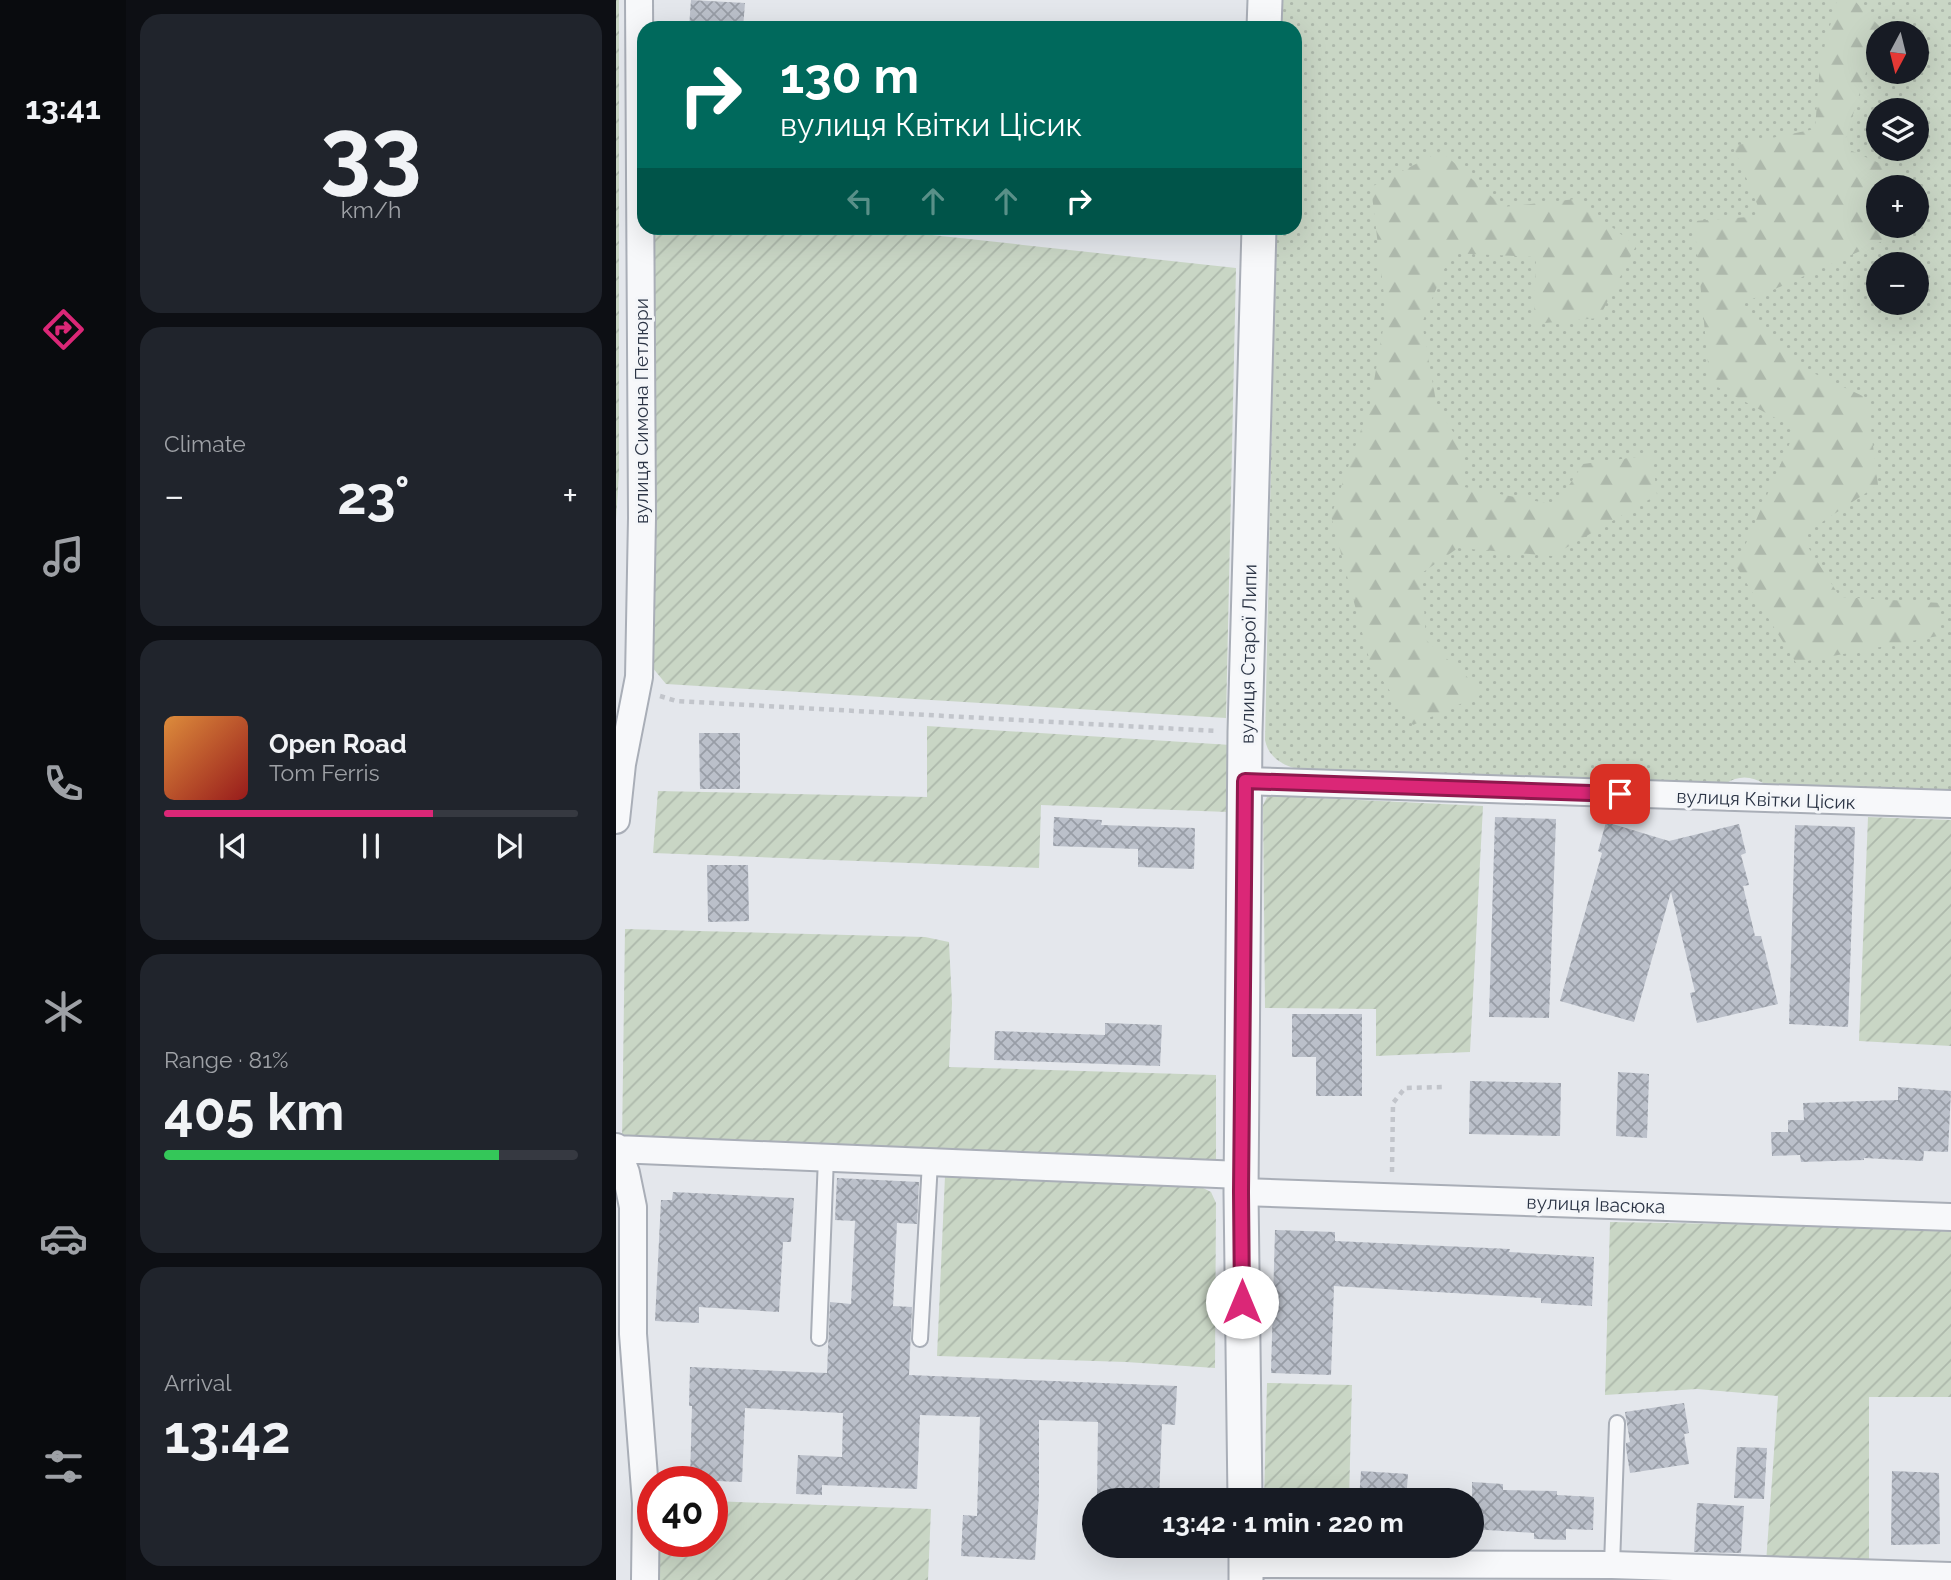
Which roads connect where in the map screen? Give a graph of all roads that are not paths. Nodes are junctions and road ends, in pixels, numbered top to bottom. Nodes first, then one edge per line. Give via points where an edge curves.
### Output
1 (639, 0) edge
2 (1265, 0) edge
3 (639, 21) edge
4 (1264, 21) edge
5 (640, 235) edge
6 (1259, 235) edge
7 (1245, 781) junction
8 (1951, 804) edge
9 (616, 820) edge
10 (616, 1148) edge
11 (825, 1157) junction
12 (930, 1162) junction
13 (1241, 1184) junction
14 (1951, 1217) edge
15 (819, 1338) dead end
16 (920, 1339) dead end
17 (1617, 1423) dead end
18 (1245, 1488) edge
19 (1246, 1563) edge
20 (1612, 1565) junction
21 (1951, 1576) edge
22 (645, 1580) edge

1 - 3 street, вулиця Симона Петлюри
2 - 4 street
5 - 9 street, вулиця Симона Петлюри via 639,677
6 - 7 street, вулиця Старої Липи
7 - 8 street, вулиця Квітки Цісик
7 - 13 street, вулиця Старої Липи
10 - 11 street, вулиця Івасюка
10 - 22 street via 633,1207 633,1334 646,1503
11 - 12 street, вулиця Івасюка
11 - 15 lane
12 - 13 street, вулиця Івасюка
12 - 16 lane
13 - 14 street, вулиця Івасюка via 1392,1197
13 - 18 street, вулиця Старої Липи
17 - 20 lane
19 - 20 street
20 - 21 street

